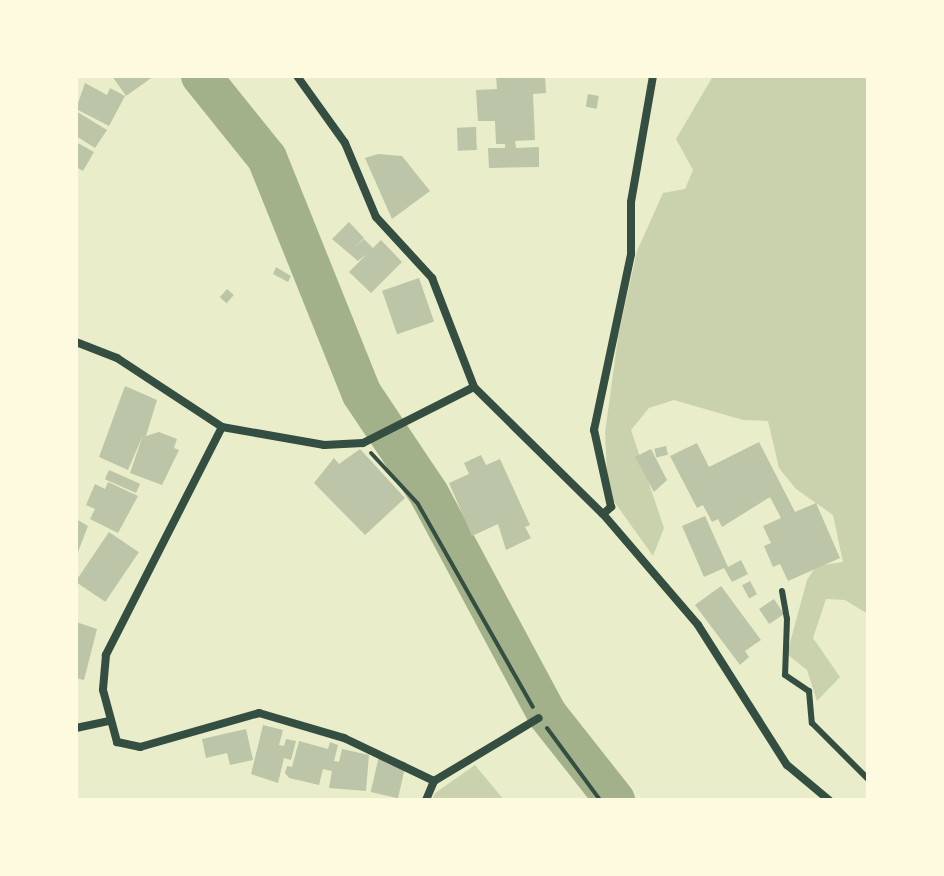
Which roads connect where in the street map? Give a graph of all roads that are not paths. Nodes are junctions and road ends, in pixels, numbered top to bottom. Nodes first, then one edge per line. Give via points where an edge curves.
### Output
1 (297, 76) edge
2 (653, 76) edge
3 (76, 342) edge
4 (474, 387) junction
5 (222, 427) junction
6 (603, 514) junction
7 (782, 591) dead end
8 (539, 718) road end
9 (108, 721) junction
10 (76, 728) edge
11 (868, 779) edge
12 (434, 781) junction
13 (426, 800) edge
14 (829, 800) edge

1 - 4 street via 345,143 376,217 432,278
2 - 6 street via 631,202 631,254 594,430 611,507
3 - 5 street via 117,358
4 - 5 street via 363,443 324,445
4 - 6 street
5 - 9 street via 106,655
6 - 14 street via 698,625 787,765
7 - 11 lane via 785,675 809,691 812,723
8 - 12 street
9 - 10 street
9 - 12 street via 117,742 140,747 259,713 344,738
12 - 13 street

